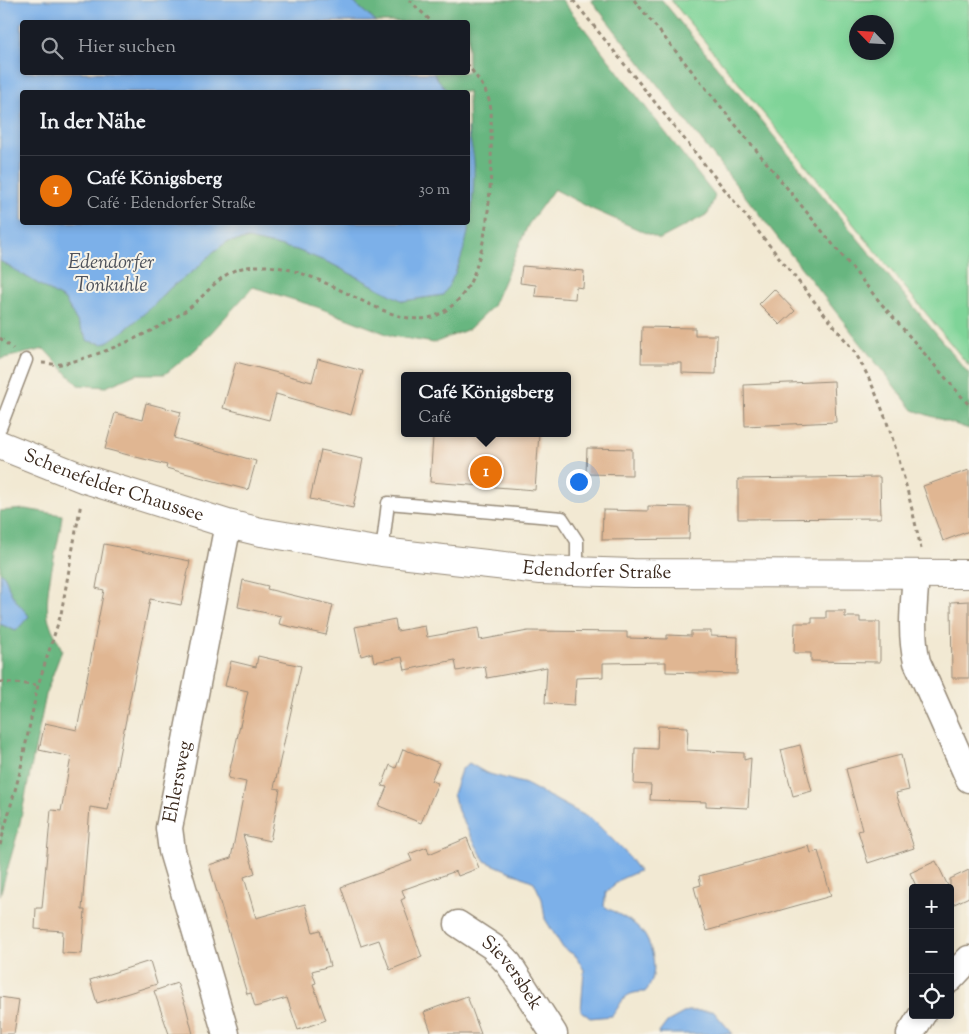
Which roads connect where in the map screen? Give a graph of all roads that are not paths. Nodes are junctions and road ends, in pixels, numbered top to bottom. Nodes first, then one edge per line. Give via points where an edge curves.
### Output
1 (26, 360) road end
2 (0, 428) edge
3 (0, 445) edge
4 (228, 524) junction
5 (382, 552) junction
6 (577, 571) junction
7 (921, 574) junction
8 (969, 574) edge
9 (969, 779) edge
10 (458, 924) dead end
11 (969, 958) edge
12 (954, 975) edge
13 (919, 1019) edge
14 (226, 1034) edge
15 (554, 1034) edge
16 (910, 1034) edge

1 - 2 lane
3 - 4 street, Schenefelder Chaussee via 85,479
4 - 5 street, Edendorfer Straße via 323,544
4 - 14 street, Ehlersweg via 169,828 172,851
5 - 6 street, Edendorfer Straße
5 - 6 lane via 388,503 562,518 577,541
6 - 7 street, Edendorfer Straße
7 - 8 street, Edendorfer Straße
7 - 9 street via 913,620 917,662
10 - 15 street, Sieversbek via 492,947 509,964
11 - 12 street
13 - 16 street

